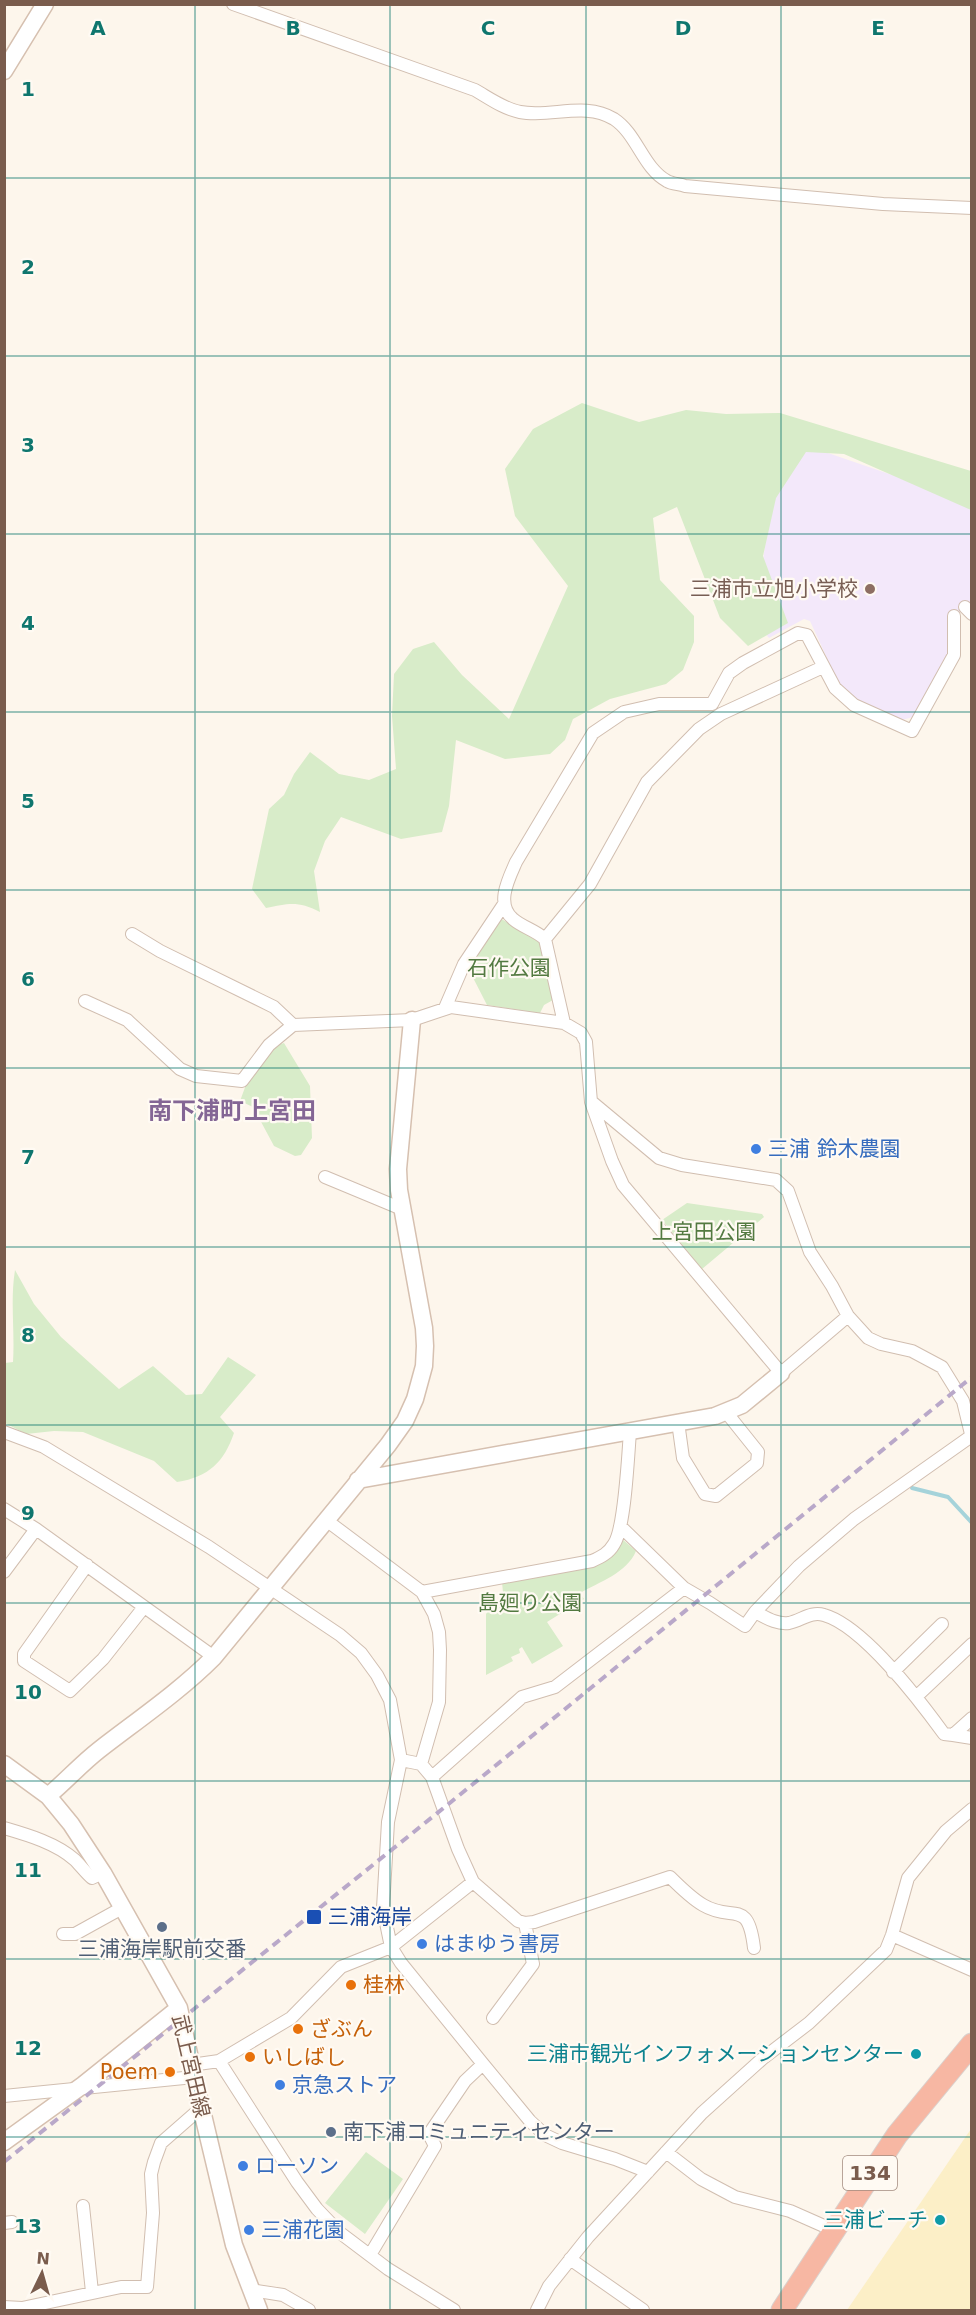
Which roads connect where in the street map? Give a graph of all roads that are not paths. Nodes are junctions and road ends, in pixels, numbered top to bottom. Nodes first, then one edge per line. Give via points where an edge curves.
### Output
1 (45, 4) edge
2 (233, 4) edge
3 (4, 71) edge
4 (972, 208) edge
5 (954, 616) dead end
6 (823, 667) junction
7 (712, 704) junction
8 (721, 714) junction
9 (504, 904) junction
10 (132, 934) dead end
11 (544, 939) junction
12 (85, 1001) dead end
13 (445, 1008) junction
14 (412, 1020) junction
15 (564, 1023) junction
16 (293, 1025) junction
17 (591, 1102) junction
18 (325, 1177) dead end
19 (402, 1209) junction
20 (848, 1316) junction
21 (781, 1373) junction
22 (726, 1413) junction
23 (678, 1422) junction
24 (630, 1432) junction
25 (5, 1434) edge
26 (971, 1438) edge
27 (358, 1480) junction
28 (4, 1509) edge
29 (326, 1520) junction
30 (620, 1526) junction
31 (36, 1529) junction
32 (87, 1565) junction
33 (4, 1572) edge
34 (268, 1588) junction
35 (684, 1588) junction
36 (423, 1592) junction
37 (144, 1607) junction
38 (755, 1612) junction
39 (942, 1624) dead end
40 (972, 1644) edge
41 (214, 1657) junction
42 (893, 1672) junction
43 (916, 1696) junction
44 (972, 1718) edge
45 (953, 1735) junction
46 (972, 1738) edge
47 (401, 1760) junction
48 (4, 1764) edge
49 (421, 1764) junction
50 (432, 1777) junction
51 (48, 1796) junction
52 (972, 1809) edge
53 (4, 1828) edge
54 (104, 1873) junction
55 (473, 1882) junction
56 (122, 1908) junction
57 (525, 1923) junction
58 (63, 1934) dead end
59 (892, 1935) junction
60 (391, 1947) junction
61 (754, 1948) dead end
62 (972, 1970) edge
63 (179, 2008) junction
64 (493, 2018) dead end
65 (972, 2044) edge
66 (219, 2061) junction
67 (483, 2064) junction
68 (192, 2071) junction
69 (75, 2090) junction
70 (4, 2096) edge
71 (201, 2108) junction
72 (4, 2142) edge
73 (666, 2152) junction
74 (648, 2172) junction
75 (83, 2206) dead end
76 (833, 2230) junction
77 (370, 2255) junction
78 (570, 2259) junction
79 (251, 2290) junction
80 (92, 2292) junction
81 (5, 2303) edge
82 (259, 2310) edge
83 (309, 2310) edge
84 (454, 2310) edge
85 (537, 2310) edge
86 (643, 2310) edge
87 (782, 2310) edge

1 - 3 street
2 - 4 street via 475,90 504,107 521,112 599,112 622,126 655,172 668,182 883,204
5 - 6 street via 954,655 912,731 854,705 835,688
6 - 7 street via 807,636 798,633 729,673
6 - 8 street
7 - 8 street
7 - 9 street via 659,704 624,712 592,733 516,862
8 - 11 street via 699,729 647,782 590,884
9 - 11 street via 512,918
9 - 13 street via 464,964
10 - 16 street via 274,1007
11 - 15 street
12 - 16 street via 127,1020 180,1069 196,1076 242,1081 269,1045
13 - 14 street
13 - 15 street
14 - 16 street
14 - 19 street via 399,1156
15 - 17 street via 581,1033 586,1042
17 - 20 street via 659,1158 782,1184 810,1252
17 - 21 street via 623,1185
18 - 19 street
19 - 27 street via 424,1328 424,1366 405,1421
20 - 21 street
20 - 26 street via 868,1338 912,1351 942,1367 963,1401
21 - 22 street
22 - 23 street
22 - 23 street via 758,1452 757,1463 716,1496 705,1494 684,1458
23 - 24 street
24 - 27 street
24 - 30 street
25 - 34 street via 44,1447
26 - 38 street via 854,1519 799,1566
27 - 29 street
28 - 31 street
29 - 34 street
29 - 36 street
30 - 35 street
30 - 36 street via 611,1549 592,1561
31 - 32 street
31 - 33 street
32 - 37 street
32 - 37 street via 24,1654 24,1661 70,1691 103,1659
34 - 41 street
34 - 47 street via 361,1653 390,1700
35 - 38 street via 746,1626
35 - 50 street via 555,1687 522,1698
36 - 49 street via 434,1614 440,1650 439,1702
37 - 41 street
38 - 42 street via 788,1623 808,1614 834,1618 869,1644
39 - 42 street
40 - 43 street
41 - 51 street via 188,1683 79,1766
42 - 43 street
43 - 45 street via 944,1734
44 - 45 street
45 - 46 street
47 - 49 street
47 - 60 street via 388,1822 383,1908
48 - 51 street, 武上宮田線
49 - 50 street
50 - 55 street
51 - 54 street, 武上宮田線
52 - 59 street via 946,1831 908,1878
53 - 54 street via 57,1848 92,1878
54 - 56 street, 武上宮田線
55 - 57 street
55 - 60 street
56 - 58 street via 75,1934
56 - 63 street, 武上宮田線
57 - 61 street via 670,1877 705,1906 745,1918 751,1926
57 - 64 street via 533,1964
59 - 62 street
59 - 73 street via 886,1950 872,1965 711,2105
60 - 66 street via 341,1967 291,2018
60 - 67 street
63 - 68 street, 武上宮田線
63 - 69 street
65 - 76 highway, 134 via 897,2135
66 - 68 street
66 - 77 street via 317,2209
67 - 74 street via 545,2135
67 - 77 street via 465,2081 429,2134 435,2146
68 - 69 street
68 - 71 street, 武上宮田線
69 - 70 street
69 - 72 street
71 - 79 street, 武上宮田線 via 234,2245
71 - 80 street via 161,2143 154,2162 147,2287
73 - 74 street
73 - 76 street via 701,2179 735,2197 790,2211
74 - 78 street
75 - 80 street
76 - 87 highway, 134
77 - 84 street
78 - 85 street
78 - 86 street
79 - 82 street, 武上宮田線
79 - 83 street via 283,2295
80 - 81 street via 22,2308

